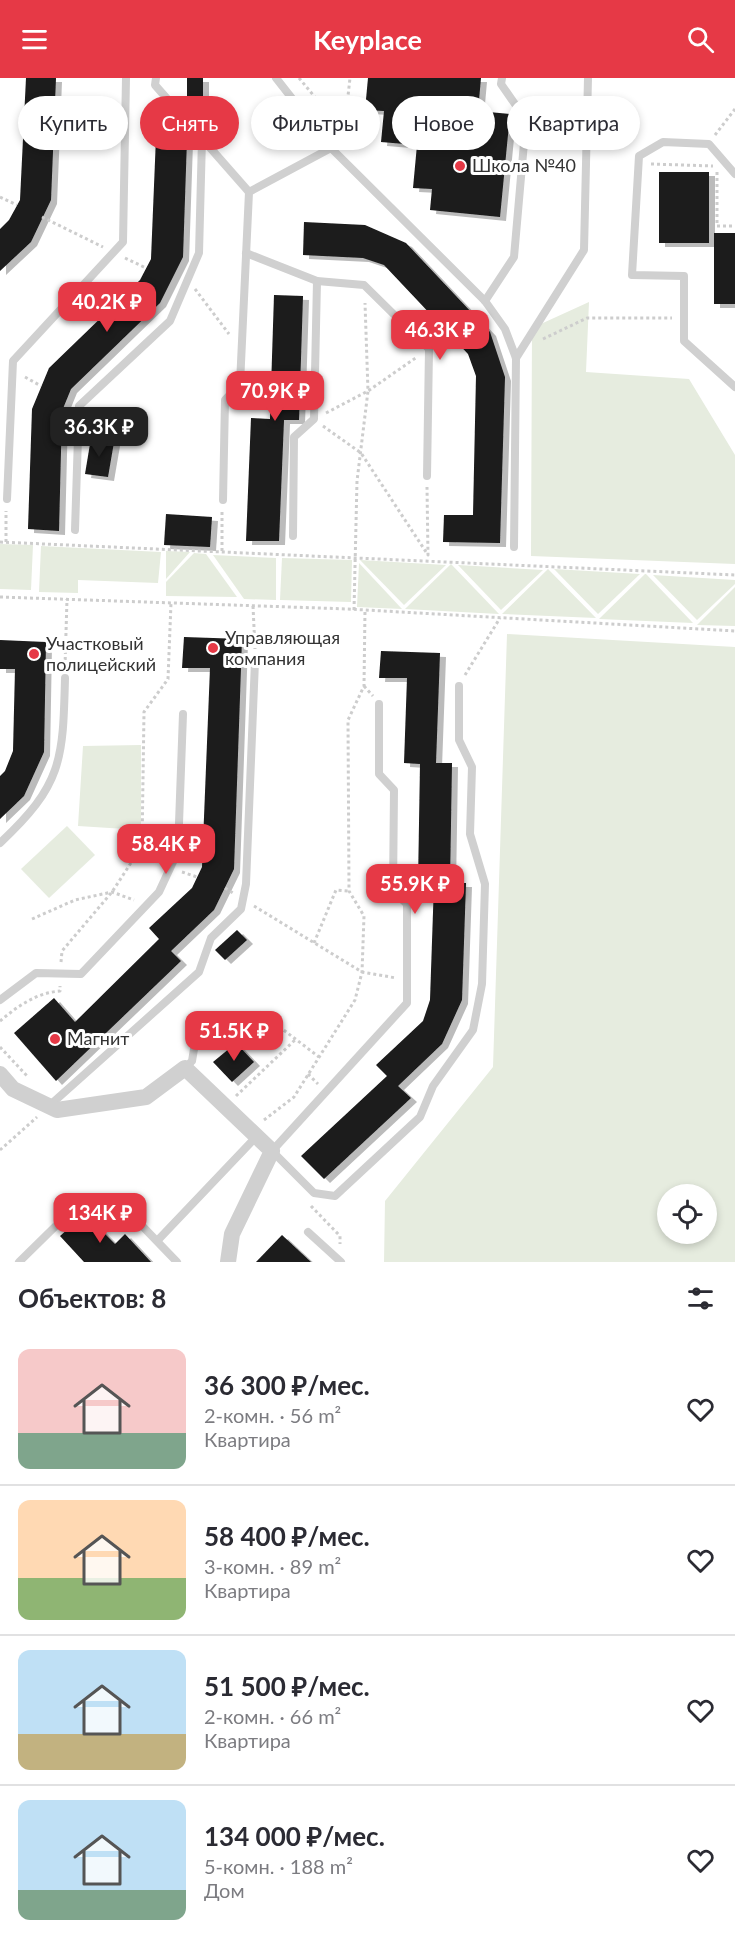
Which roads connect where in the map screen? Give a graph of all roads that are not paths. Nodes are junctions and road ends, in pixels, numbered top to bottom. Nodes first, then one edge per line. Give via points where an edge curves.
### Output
1 (126, 78) edge
2 (156, 78) edge
3 (276, 78) edge
4 (502, 78) edge
5 (588, 78) edge
6 (164, 96) edge
7 (290, 96) edge
8 (202, 150) edge
9 (212, 150) edge
10 (328, 150) edge
11 (334, 150) edge
12 (735, 174) edge
13 (249, 192) junction
14 (246, 253) junction
15 (317, 281) junction
16 (484, 301) junction
17 (516, 358) junction
18 (735, 387) edge
19 (427, 476) road end
20 (7, 499) road end
21 (223, 500) road end
22 (75, 530) dead end
23 (293, 536) dead end
24 (514, 547) dead end
25 (255, 661) road end
26 (64, 678) road end
27 (459, 686) road end
28 (379, 704) dead end
29 (183, 714) dead end
30 (0, 843) edge
31 (0, 1000) edge
32 (195, 1043) dead end
33 (185, 1068) junction
34 (0, 1074) edge
35 (49, 1106) junction
36 (256, 1137) junction
37 (272, 1151) junction
38 (308, 1232) dead end
39 (158, 1240) junction
40 (19, 1262) edge
41 (177, 1262) edge
42 (228, 1262) edge
43 (341, 1262) edge

1 - 20 lane via 123,242 13,361
2 - 6 lane via 155,86
3 - 7 lane
4 - 16 lane via 501,84 526,120 514,257
5 - 17 lane via 584,250
8 - 22 lane via 199,253 170,321 79,406
9 - 13 lane
10 - 13 lane
11 - 16 lane
12 - 18 lane via 709,144 663,142 639,156 632,275 684,276 684,341
13 - 14 lane
14 - 15 lane
14 - 21 lane via 240,384 225,400
15 - 19 lane via 364,285 429,349
15 - 23 lane via 314,419 294,437
16 - 17 lane via 506,329
17 - 24 lane
25 - 35 lane via 246,884 241,909 212,938 199,972
26 - 30 lane via 64,740 51,786 26,819
27 - 37 lane via 459,740 472,767 470,834 485,884 482,984 473,1030 432,1086 420,1117 335,1196 314,1193
28 - 37 lane via 379,774 394,790 393,891 408,904 407,1003
29 - 31 lane via 178,851 159,892 81,974 36,973
32 - 33 lane via 192,1061
33 - 35 street via 146,1097 57,1110
33 - 36 street
34 - 35 street via 13,1089
36 - 37 street
36 - 39 lane
37 - 42 street via 231,1234
38 - 43 lane
39 - 40 lane via 122,1205 74,1208
39 - 41 lane

